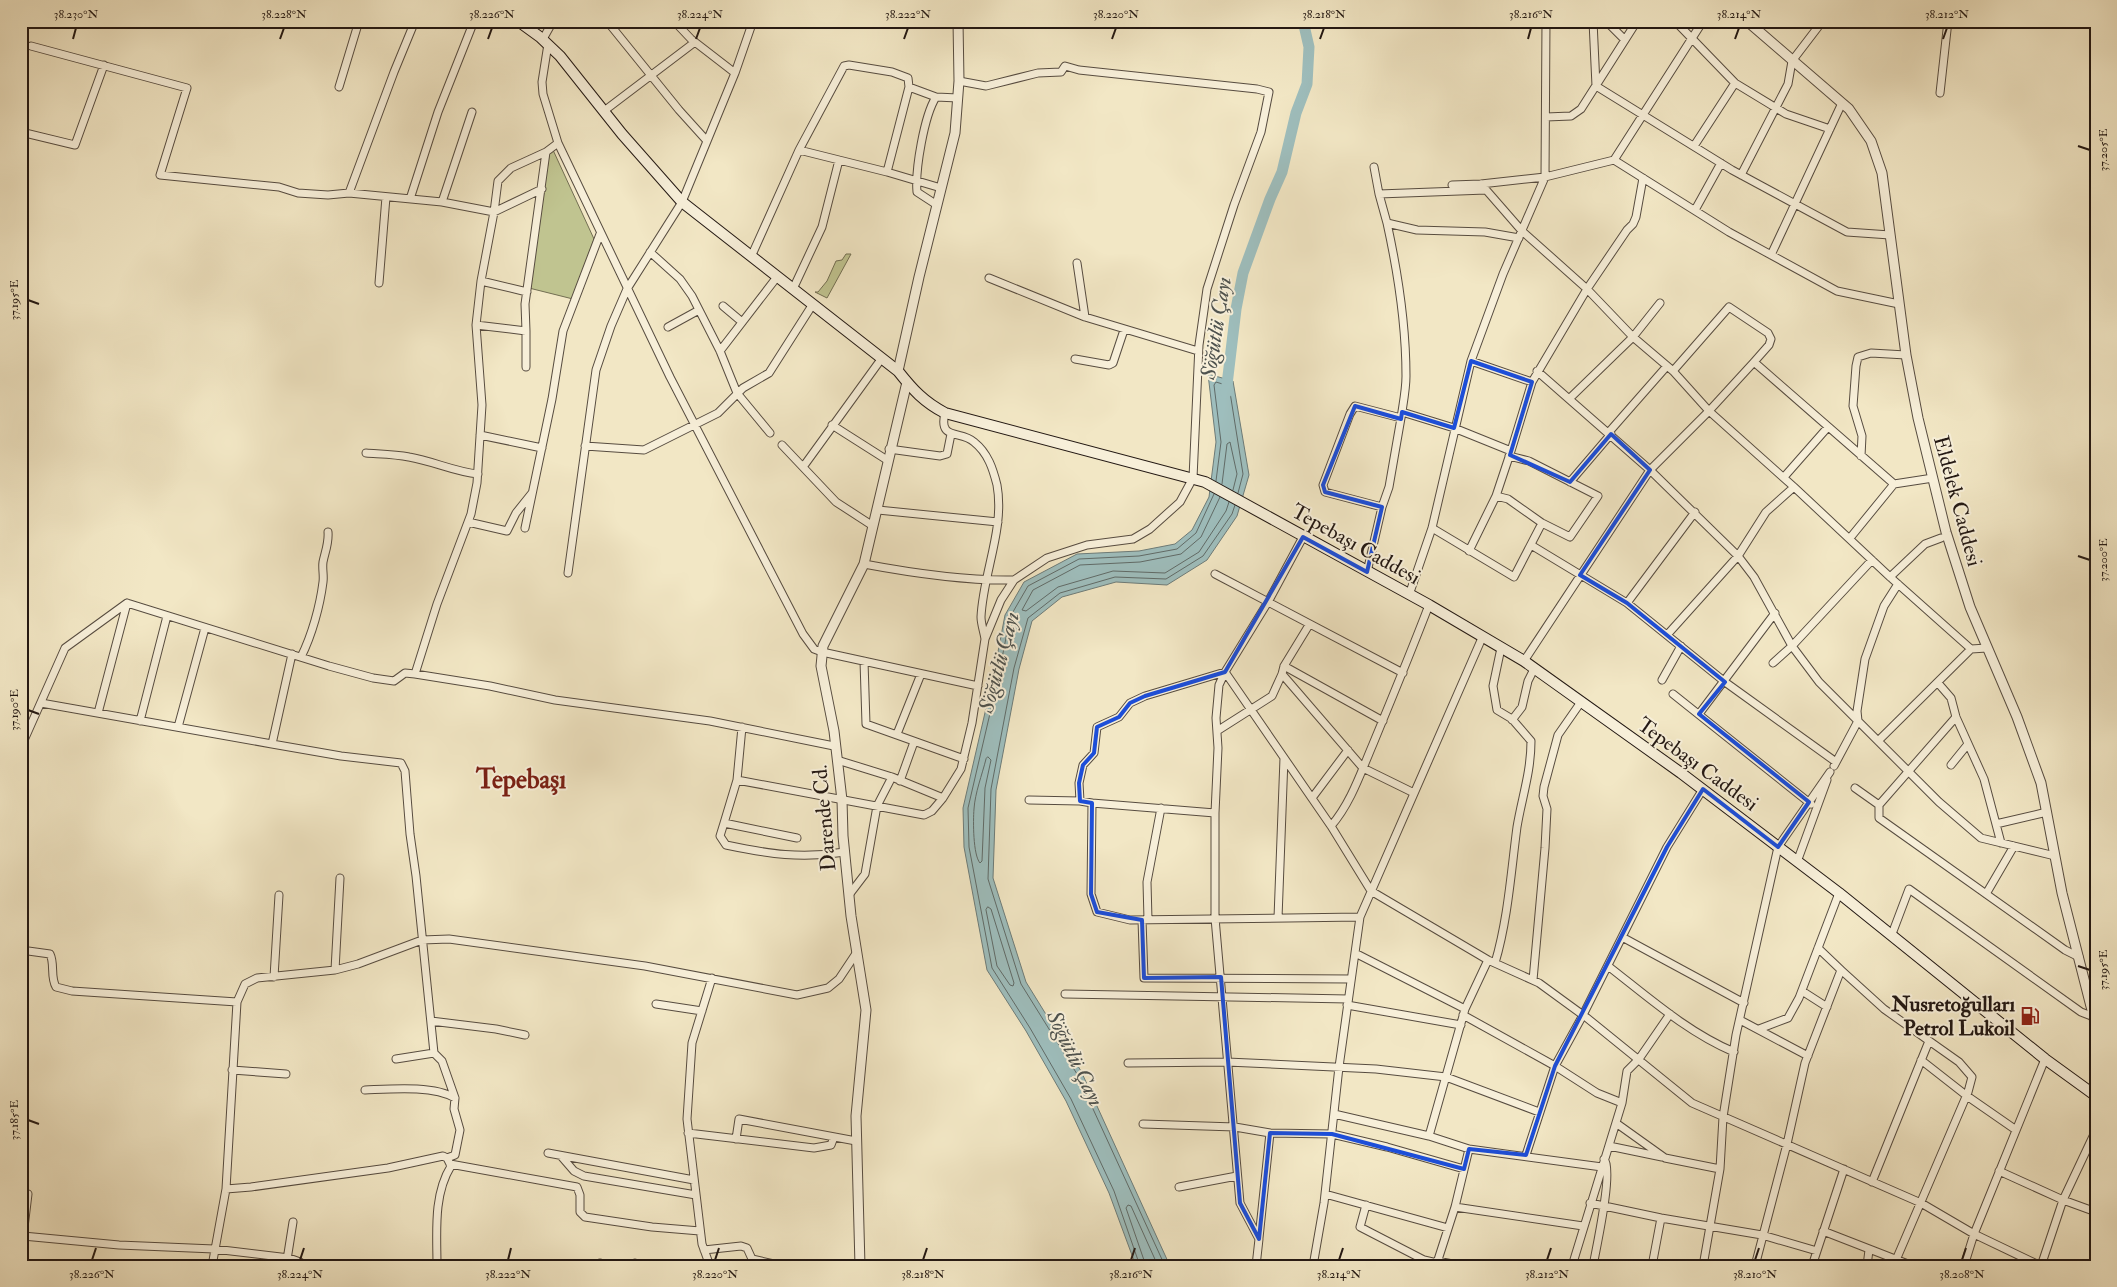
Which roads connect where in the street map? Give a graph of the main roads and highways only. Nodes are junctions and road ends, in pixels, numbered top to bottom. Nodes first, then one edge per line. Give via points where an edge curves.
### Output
1 (518, 21) edge
2 (2096, 1096) edge

1 - 2 main road, Tepebaşı Caddesi via 545,42 682,202 898,371 912,390 932,406 945,414 1205,482 1524,661 1839,893 2045,1059

